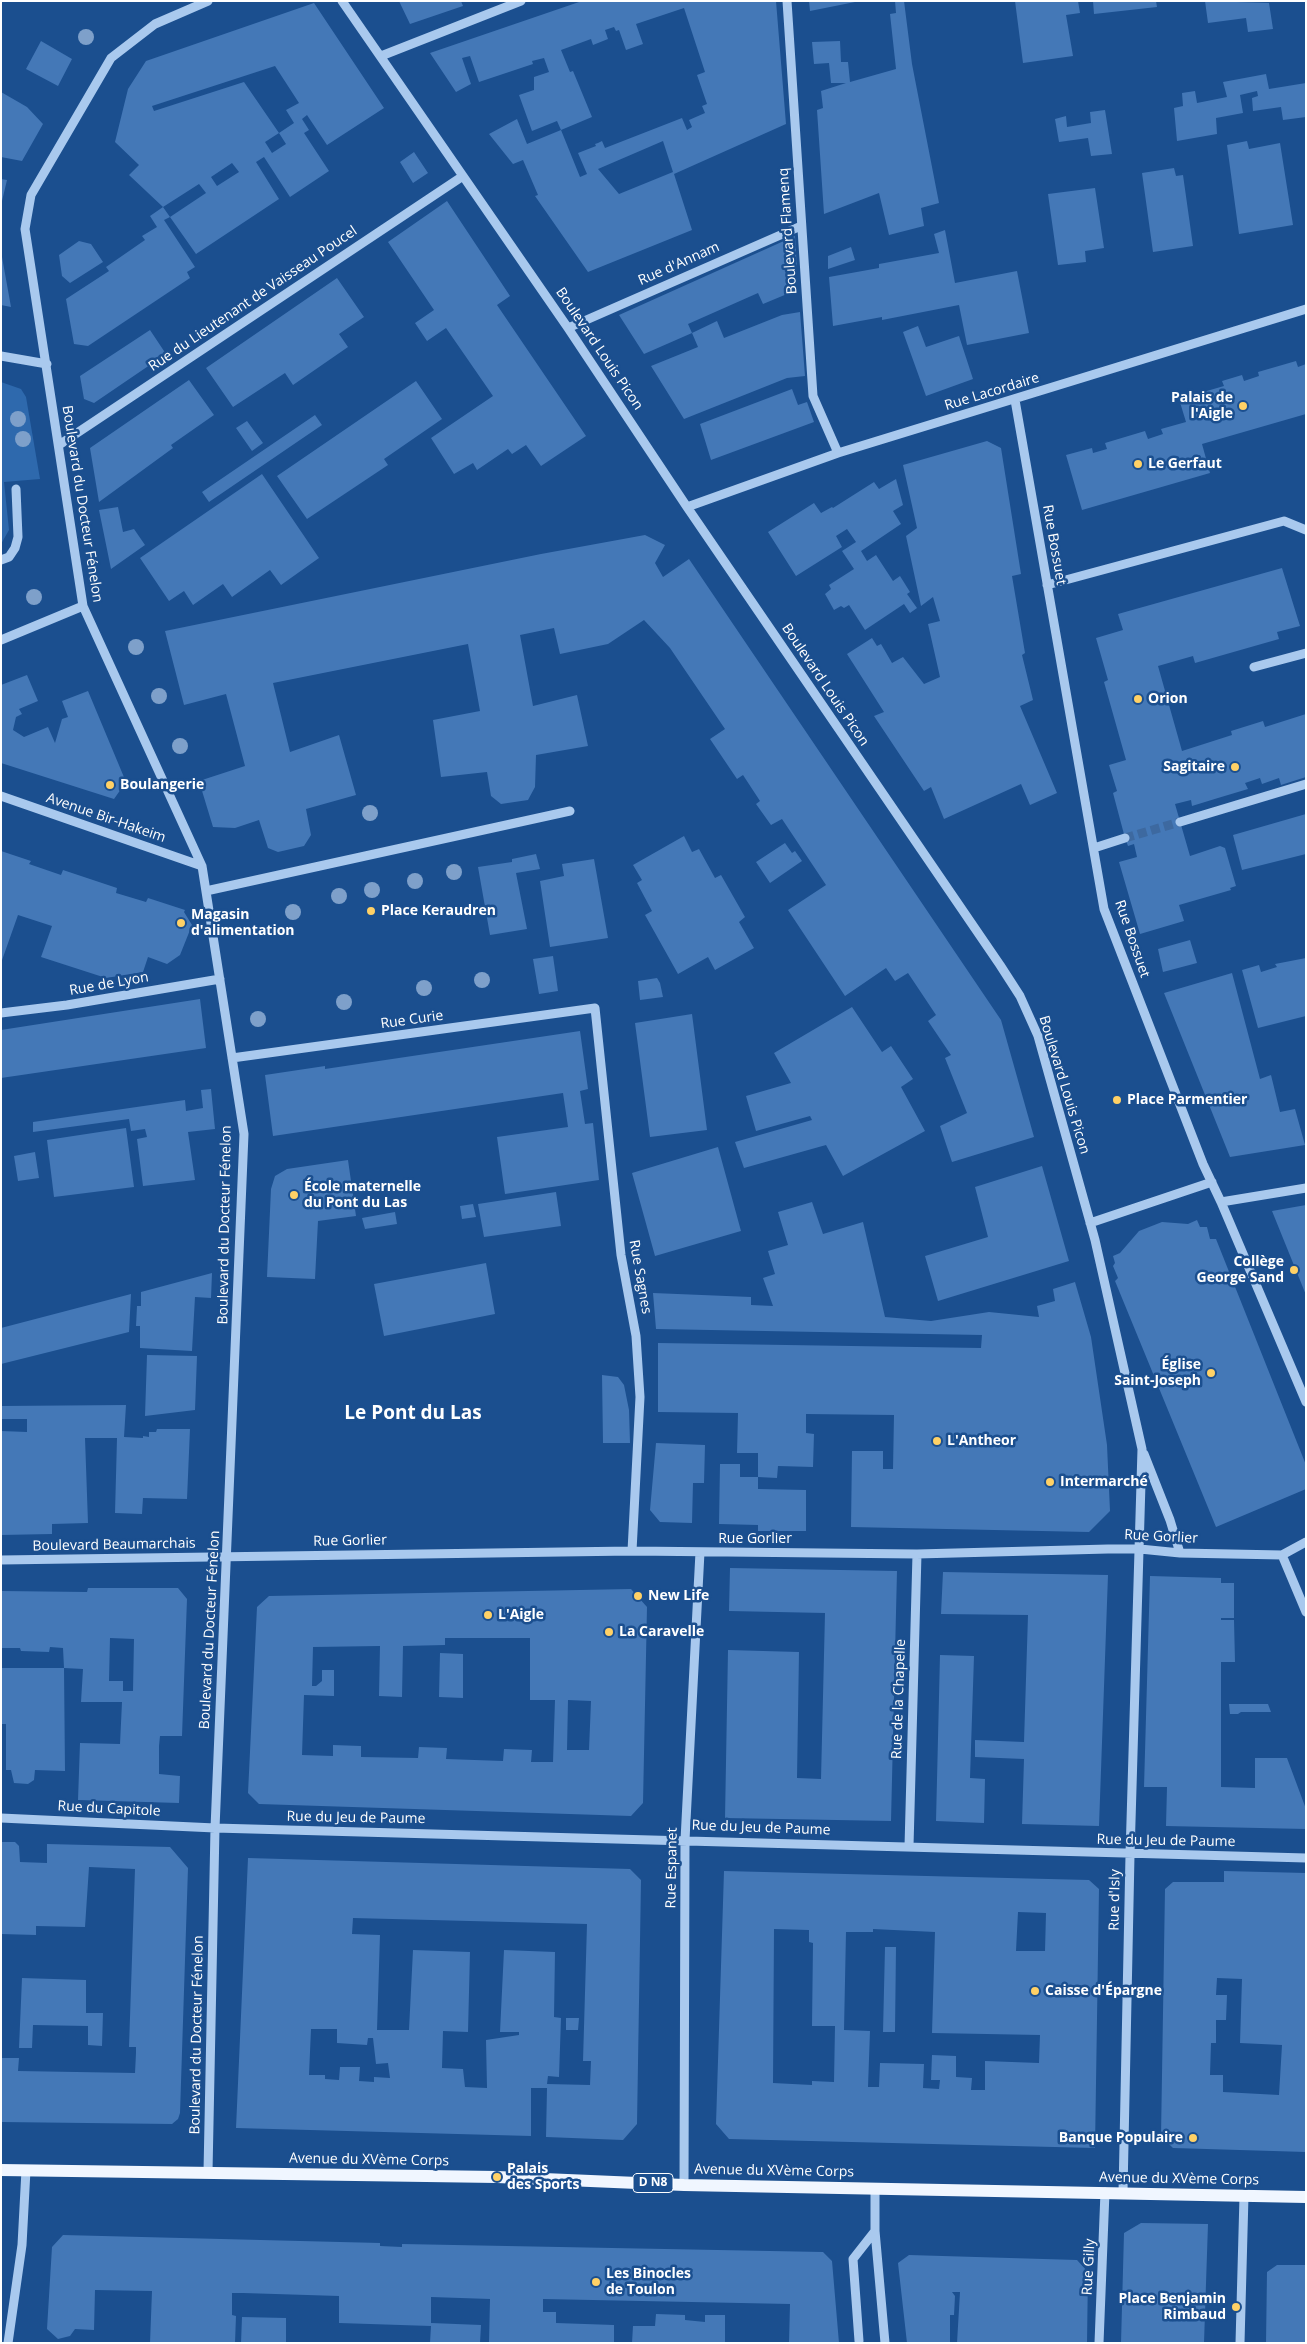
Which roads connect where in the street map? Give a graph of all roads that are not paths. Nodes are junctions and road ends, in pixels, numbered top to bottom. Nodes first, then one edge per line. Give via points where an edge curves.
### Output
1 (208, 1) edge
2 (342, 1) edge
3 (521, 1) edge
4 (786, 1) edge
5 (381, 56) junction
6 (463, 176) junction
7 (801, 226) junction
8 (1306, 309) edge
9 (568, 328) junction
10 (1, 356) edge
11 (46, 364) junction
12 (1014, 400) junction
13 (59, 446) junction
14 (838, 454) junction
15 (16, 489) dead end
16 (687, 507) junction
17 (1306, 530) edge
18 (1, 560) edge
19 (1047, 585) junction
20 (83, 606) junction
21 (1, 640) edge
22 (1306, 654) edge
23 (1254, 668) dead end
24 (1306, 784) edge
25 (1, 796) edge
26 (570, 811) dead end
27 (1180, 822) tunnel mouth
28 (1125, 838) tunnel mouth
29 (1094, 848) junction
30 (202, 866) junction
31 (206, 891) junction
32 (220, 979) junction
33 (595, 1008) joint
34 (1, 1013) edge
35 (232, 1058) junction
36 (1212, 1182) junction
37 (1306, 1188) edge
38 (1221, 1202) junction
39 (1090, 1222) junction
40 (1306, 1402) edge
41 (1142, 1450) junction
42 (1306, 1542) edge
43 (1140, 1549) junction
44 (632, 1551) junction
45 (700, 1552) junction
46 (1180, 1553) junction
47 (917, 1554) junction
48 (1282, 1555) junction
49 (227, 1557) junction
50 (1, 1560) edge
51 (1306, 1612) edge
52 (1, 1818) edge
53 (215, 1828) junction
54 (685, 1840) junction
55 (909, 1846) junction
56 (1130, 1855) junction
57 (1306, 1858) edge
58 (1, 2170) edge
59 (26, 2170) junction
60 (208, 2172) junction
61 (684, 2185) junction
62 (875, 2188) junction
63 (1105, 2192) junction
64 (1123, 2192) junction
65 (1244, 2196) junction
66 (1306, 2197) edge
67 (875, 2232) junction
68 (859, 2341) dead end
69 (8, 2343) edge
70 (885, 2343) edge
71 (1099, 2343) edge
72 (1240, 2343) edge

1 - 11 street, Boulevard du Docteur Fénelon via 155,24 111,58 31,195 25,229
2 - 5 street, Boulevard Louis Picon
3 - 5 street
4 - 7 street, Boulevard Flamenq
5 - 6 street, Boulevard Louis Picon
6 - 9 street, Boulevard Louis Picon
6 - 13 street, Rue du Lieutenant de Vaisseau Poucel
7 - 9 street, Rue d'Annam
7 - 14 street, Boulevard Flamenq via 813,396
8 - 12 street, Rue Lacordaire
9 - 16 street, Boulevard Louis Picon
10 - 11 street
11 - 13 street, Boulevard du Docteur Fénelon
12 - 14 street, Rue Lacordaire
12 - 19 street, Rue Bossuet
13 - 20 street, Boulevard du Docteur Fénelon
14 - 16 street, Rue Lacordaire
15 - 18 street via 18,537 9,557
16 - 39 street, Boulevard Louis Picon via 1020,996 1038,1036
17 - 19 street via 1284,521
19 - 29 street, Rue Bossuet
20 - 21 street
20 - 30 street, Boulevard du Docteur Fénelon
22 - 23 street
24 - 27 street
25 - 30 street, Avenue Bir-Hakeim
26 - 31 street
28 - 29 street
29 - 36 street, Rue Bossuet via 1104,909
30 - 31 street, Boulevard du Docteur Fénelon
31 - 32 street, Boulevard du Docteur Fénelon
32 - 34 street, Rue de Lyon
32 - 35 street, Boulevard du Docteur Fénelon
33 - 35 street, Rue Curie
33 - 44 street, Rue Sagnes via 621,1255 637,1345 640,1397
35 - 49 street, Boulevard du Docteur Fénelon via 244,1134
36 - 38 street, Rue Bossuet
36 - 39 street
37 - 38 street
38 - 40 street, Rue Bossuet
39 - 41 street, Boulevard Louis Picon
41 - 43 street, Boulevard Louis Picon
41 - 46 street, Boulevard Louis Picon
42 - 48 street
43 - 46 street, Rue Gorlier
43 - 47 street, Rue Gorlier
43 - 56 street, Rue d'Isly
44 - 45 street, Rue Gorlier
44 - 49 street, Rue Gorlier
45 - 47 street, Rue Gorlier
45 - 54 street, Rue Espanet
46 - 48 street, Rue Gorlier
47 - 55 street, Rue de la Chapelle
48 - 51 street
49 - 50 street, Boulevard Beaumarchais
49 - 53 street, Boulevard du Docteur Fénelon
52 - 53 street, Rue du Capitole
53 - 54 street, Rue du Jeu de Paume
53 - 60 street, Boulevard du Docteur Fénelon
54 - 55 street, Rue du Jeu de Paume
54 - 61 street, Rue Espanet
55 - 56 street, Rue du Jeu de Paume
56 - 57 street, Rue du Jeu de Paume
56 - 64 street, Rue d'Isly
58 - 59 main road, Avenue du XVème Corps / D N8
59 - 60 main road, Avenue du XVème Corps / D N8
59 - 69 street via 22,2245
60 - 61 main road, Avenue du XVème Corps / D N8 via 497,2177
61 - 62 main road, Avenue du XVème Corps / D N8
62 - 63 main road, Avenue du XVème Corps / D N8
62 - 67 street
63 - 64 main road, Avenue du XVème Corps / D N8
63 - 71 street, Rue Gilly
64 - 65 main road, Avenue du XVème Corps / D N8
65 - 66 main road, Avenue du XVème Corps / D N8
65 - 72 street
67 - 68 street via 853,2259
67 - 70 street

